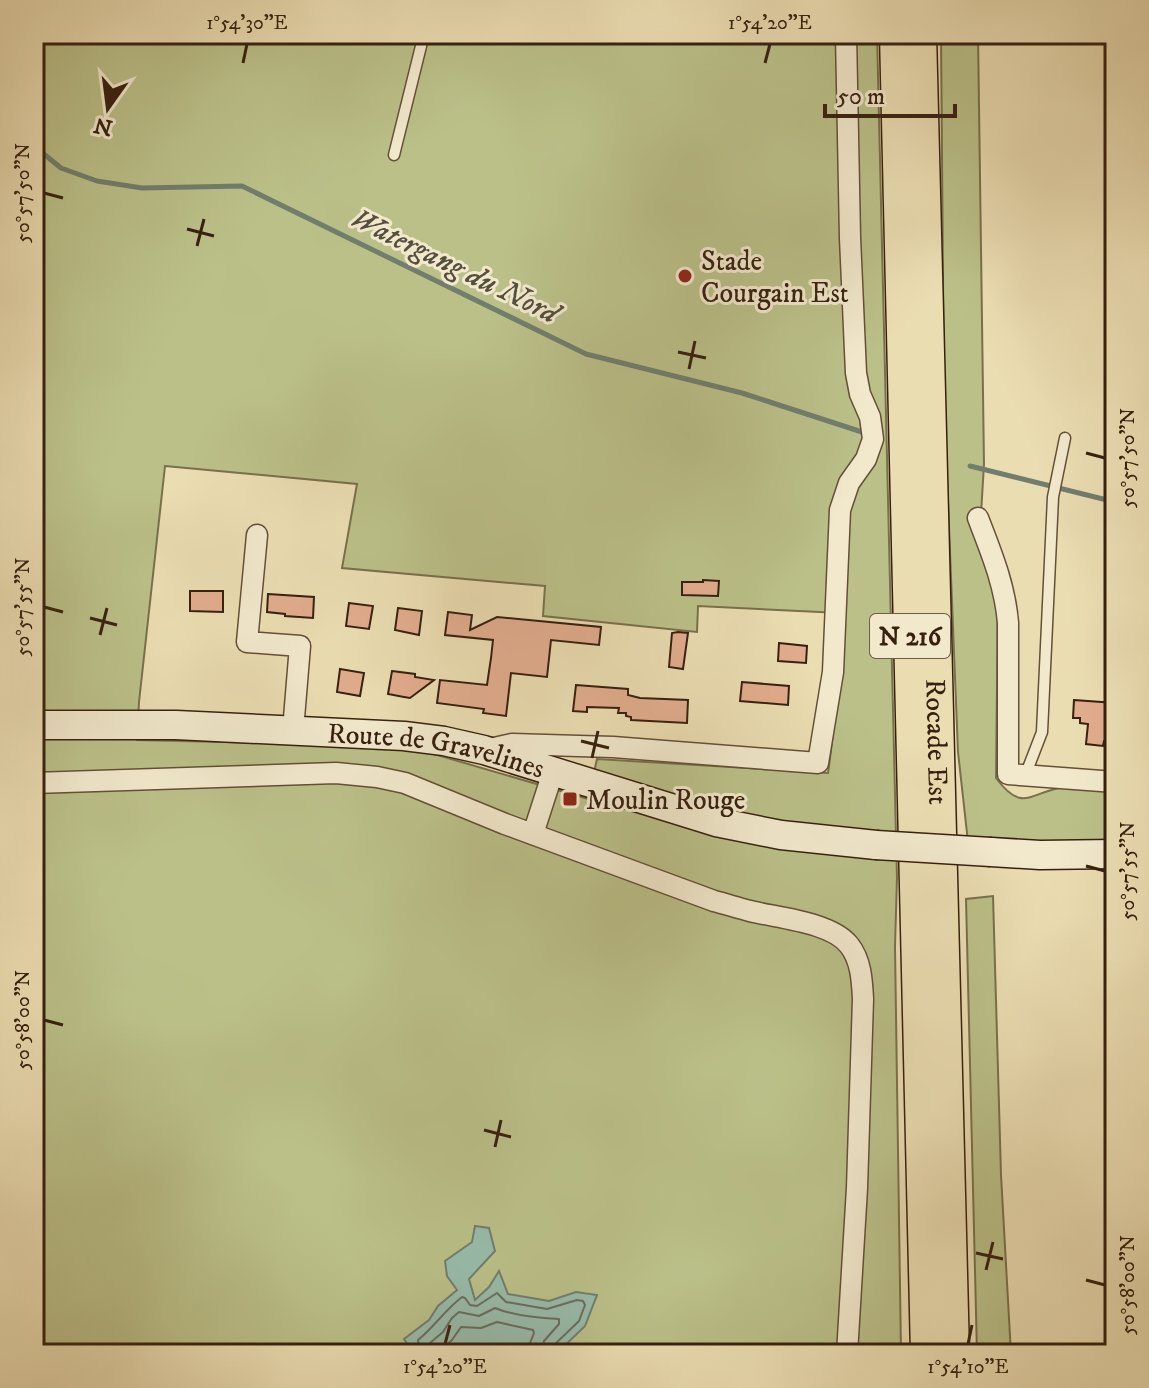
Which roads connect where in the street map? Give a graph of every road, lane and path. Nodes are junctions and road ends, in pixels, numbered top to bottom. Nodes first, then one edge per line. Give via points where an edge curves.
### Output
1 (424, 34) edge
2 (846, 34) edge
3 (896, 34) edge
4 (920, 34) edge
5 (394, 155) dead end
6 (1065, 438) dead end
7 (978, 518) dead end
8 (257, 535) dead end
9 (34, 725) edge
10 (293, 730) junction
11 (484, 750) junction
12 (553, 772) junction
13 (1025, 776) junction
14 (1115, 782) edge
15 (34, 783) edge
16 (533, 834) junction
17 (1115, 854) edge
18 (951, 1255) junction
19 (847, 1354) edge
20 (927, 1354) edge
21 (953, 1354) edge
22 (962, 1354) edge

1 - 5 lane
2 - 11 street via 856,373 873,439 840,510 832,685 818,763 545,744
3 - 20 highway, Rocade Est / N 216
4 - 18 highway, Rocade Est / N 216
6 - 13 lane via 1053,497 1042,732
7 - 13 street via 1006,602 1008,774
8 - 10 street via 247,642 300,646
9 - 10 main road, Route de Gravelines
10 - 11 main road, Route de Gravelines via 419,737
11 - 12 main road, Route de Gravelines
12 - 16 street
12 - 17 main road, Route de Gravelines, bridge via 685,814 797,837 1040,855
13 - 14 street
15 - 16 street via 361,775 417,787
16 - 19 street via 714,901 828,930 856,955 864,1014
18 - 21 highway, Rocade Est / N 216
18 - 22 highway

